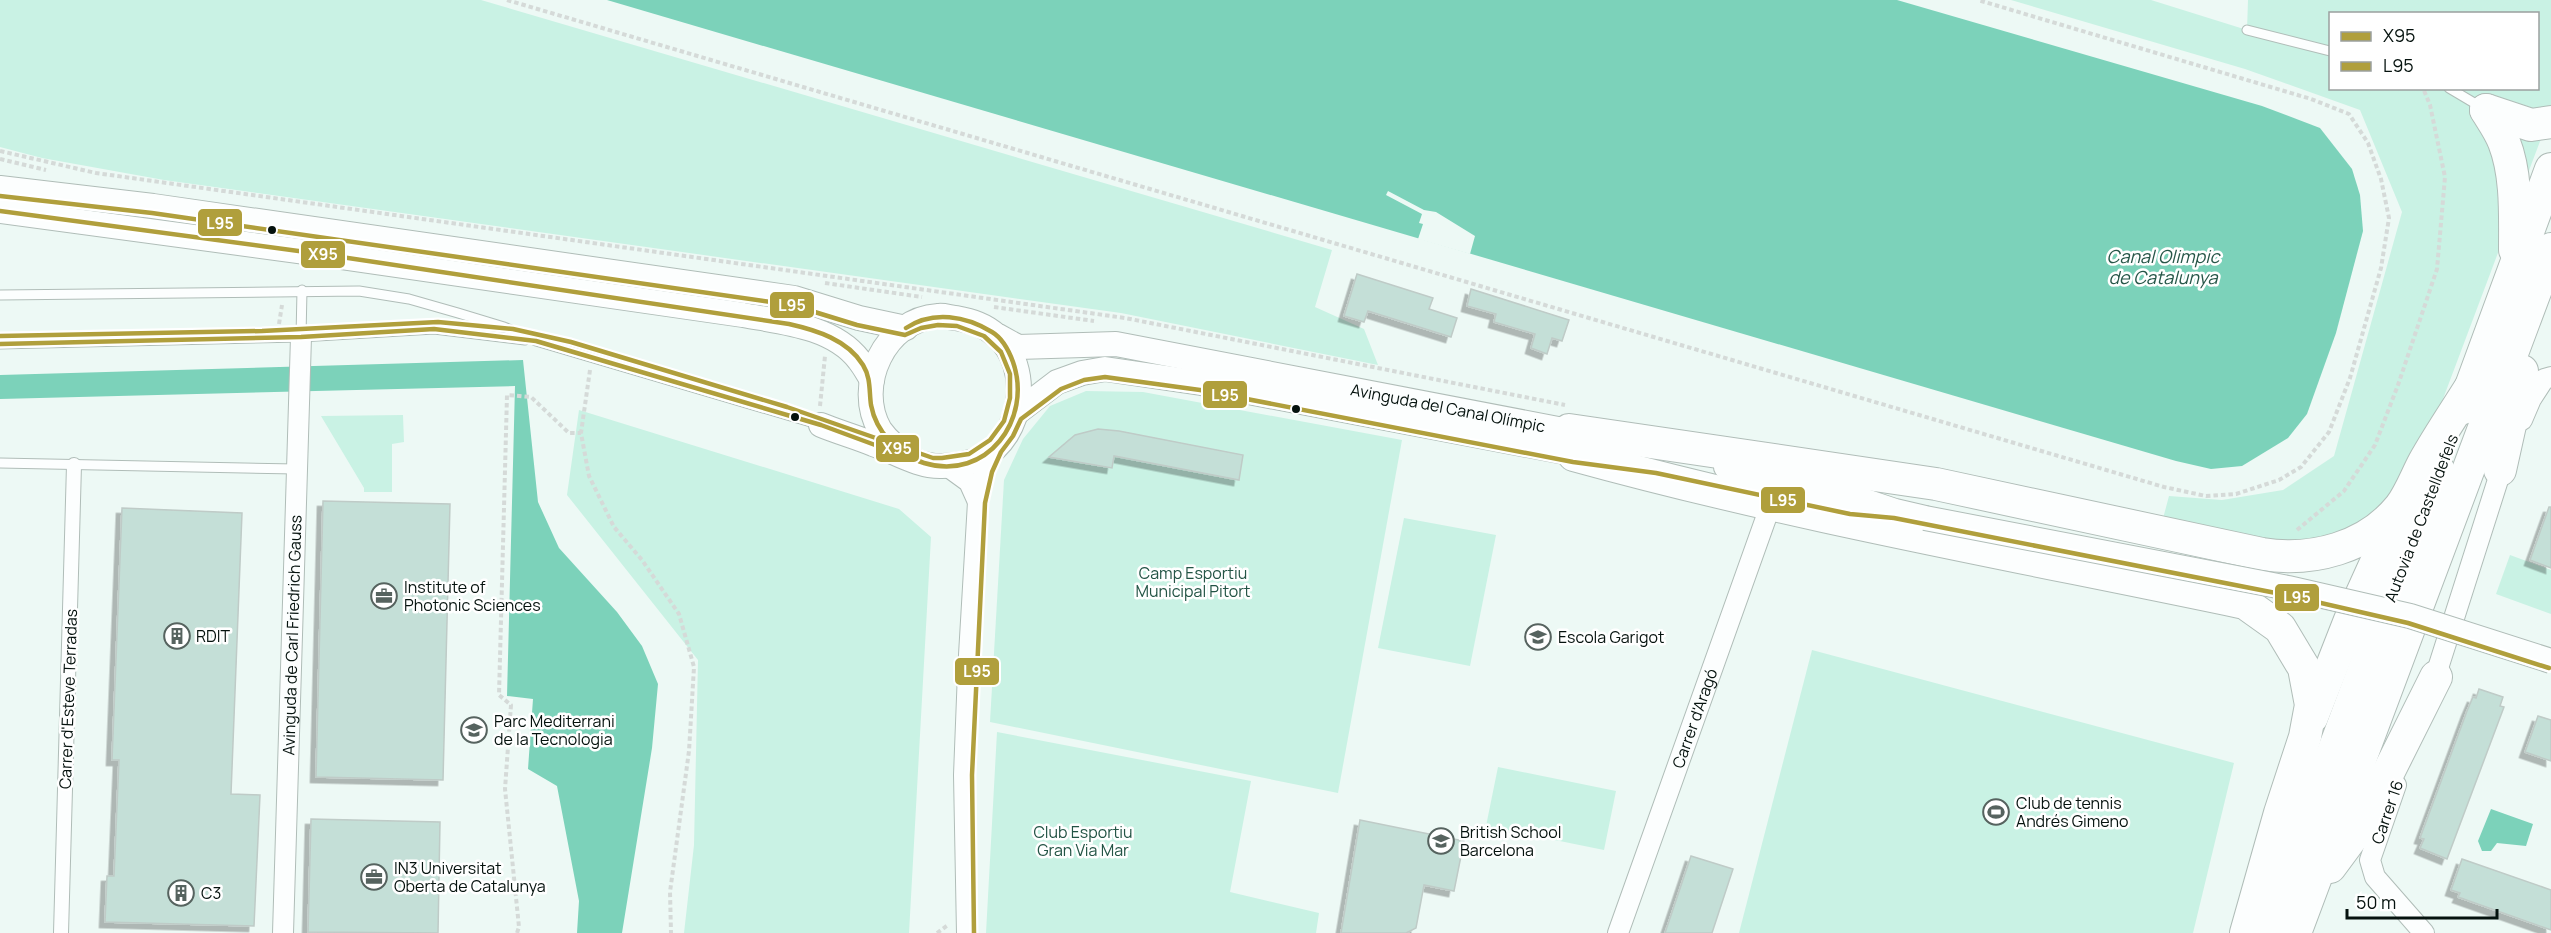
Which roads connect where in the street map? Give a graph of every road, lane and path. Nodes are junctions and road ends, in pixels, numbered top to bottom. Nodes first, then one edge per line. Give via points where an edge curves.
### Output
1 (507, 0) edge
2 (1978, 0) edge
3 (2247, 30) dead end
4 (2329, 50) edge
5 (2424, 90) edge
6 (2453, 90) edge
7 (2486, 110) junction
8 (2551, 122) edge
9 (0, 159) edge
10 (2551, 169) edge
11 (47, 170) dead end
12 (0, 188) edge
13 (0, 211) edge
14 (43, 216) junction
15 (0, 220) edge
16 (2551, 249) edge
17 (2515, 267) junction
18 (820, 282) dead end
19 (302, 290) junction
20 (0, 296) edge
21 (283, 298) dead end
22 (932, 298) dead end
23 (987, 306) dead end
24 (2529, 308) junction
25 (1104, 323) dead end
26 (279, 327) dead end
27 (906, 328) junction
28 (998, 336) junction
29 (1205, 340) dead end
30 (536, 341) junction
31 (0, 344) edge
32 (300, 345) junction
33 (826, 345) dead end
34 (592, 358) junction
35 (2551, 377) edge
36 (2470, 388) junction
37 (872, 390) junction
38 (1015, 414) junction
39 (820, 419) junction
40 (1564, 431) junction
41 (581, 433) junction
42 (994, 448) junction
43 (914, 460) junction
44 (0, 463) edge
45 (74, 465) junction
46 (947, 466) junction
47 (296, 469) junction
48 (2500, 470) junction
49 (978, 502) junction
50 (1771, 504) junction
51 (2402, 505) junction
52 (2288, 536) dead end
53 (2551, 661) edge
54 (2436, 677) junction
55 (2308, 725) junction
56 (2259, 880) junction
57 (2307, 899) junction
58 (960, 928) edge
59 (61, 933) edge
60 (283, 933) edge
61 (517, 933) edge
62 (670, 933) edge
63 (937, 933) edge
64 (1618, 933) edge
65 (2232, 933) edge
66 (2246, 933) edge
67 (2265, 933) edge
68 (2295, 933) edge
69 (2424, 933) edge

1 - 2 path via 2164,488 2206,496 2236,494 2279,480 2301,467 2329,432 2350,378 2381,268 2388,218 2381,179 2368,143 2349,114 2311,99
3 - 4 lane
5 - 52 path via 2445,177 2437,269 2375,445 2344,491
6 - 7 lane
7 - 8 highway via 2531,125
7 - 17 highway via 2509,157
9 - 11 path
10 - 17 highway, Autovia de Castelldefels
12 - 27 street via 153,206 794,298
13 - 14 street
14 - 15 lane
14 - 37 street via 805,327 845,347 859,360
16 - 24 highway, Autovia de Castelldefels
17 - 36 highway, Autovia de Castelldefels
18 - 22 path
19 - 20 lane
19 - 30 lane via 383,293 504,327
19 - 32 lane
21 - 26 path
23 - 25 path
24 - 48 highway via 2522,375
24 - 57 highway, Autovia de Castelldefels
27 - 28 street via 938,316 975,321
27 - 37 street via 887,344 873,372
28 - 38 street via 1019,373
28 - 40 street, Avinguda del Canal Olímpic via 1018,347 1116,344
29 - 40 path
30 - 32 lane via 434,329
30 - 34 lane
31 - 32 lane
32 - 47 street, Avinguda de Carl Friedrich Gauss
33 - 39 path
34 - 39 lane
34 - 41 path
35 - 48 street, Carrer 16 via 2544,379 2530,399
36 - 51 highway
36 - 67 highway, Autovia de Castelldefels
37 - 39 street via 865,413 856,422
37 - 43 street via 873,413 880,429 893,446
38 - 40 street, Avinguda del Canal Olímpic via 1057,382 1105,369
38 - 42 street
39 - 43 street
40 - 50 highway via 1658,478
40 - 51 highway via 1936,484 2277,556 2306,556 2342,548 2384,524
40 - 53 street, Avinguda del Canal Olímpic, bridge via 1785,480 1925,518 2288,588 2410,616
41 - 61 path via 569,433 531,397 507,395 499,695 511,705 505,789
41 - 62 path via 589,476 614,527 680,614 694,667 689,751 670,892
42 - 46 street via 964,465
42 - 49 street
43 - 46 street
44 - 45 lane
45 - 47 lane
45 - 59 street, Carrer d'Esteve Terradas
46 - 49 street via 969,482
47 - 60 street, Avinguda de Carl Friedrich Gauss
48 - 54 street, Carrer 16
49 - 58 street
50 - 55 highway via 2245,603 2280,628 2304,668 2311,705
50 - 64 street, Carrer d'Aragó
51 - 55 highway
54 - 57 highway via 2364,821
54 - 69 street, Carrer 16 via 2370,860 2375,877
55 - 56 highway
56 - 65 street
56 - 66 highway
57 - 68 highway, Autovia de Castelldefels
58 - 63 path

